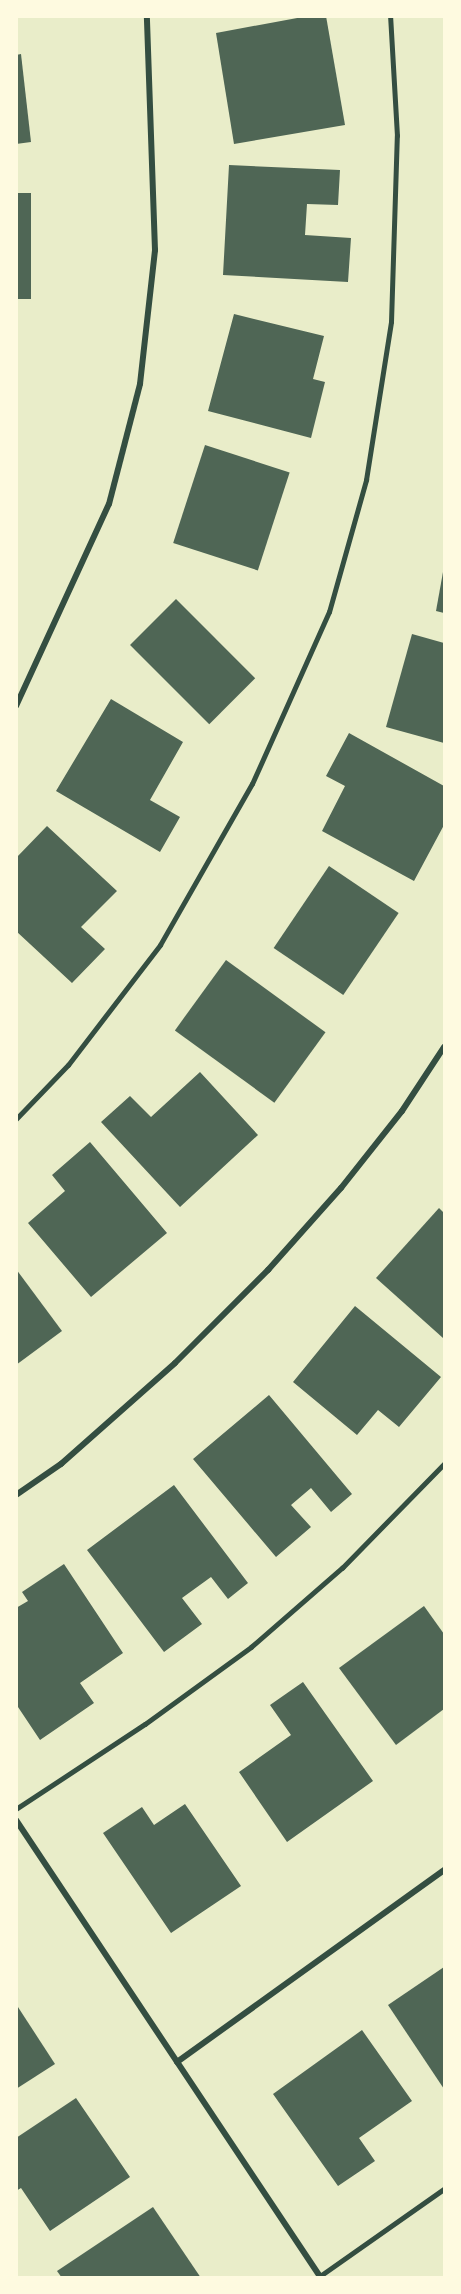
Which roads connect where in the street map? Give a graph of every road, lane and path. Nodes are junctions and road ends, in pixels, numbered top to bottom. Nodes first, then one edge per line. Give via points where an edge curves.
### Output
1 (147, 16) edge
2 (390, 16) edge
3 (16, 706) edge
4 (444, 1047) edge
5 (16, 1119) edge
6 (444, 1464) edge
7 (16, 1496) edge
8 (16, 1809) edge
9 (16, 1820) edge
10 (444, 1870) edge
11 (177, 2062) junction
12 (444, 2189) edge
13 (320, 2277) edge

1 - 3 street via 155,250 140,384 109,504
2 - 5 lane via 397,136 391,322 366,480 329,612 252,784 159,945 68,1065
4 - 7 street via 402,1111 268,1270 175,1363 61,1464
6 - 8 lane via 342,1568 251,1647 145,1724
9 - 11 street
10 - 11 street
11 - 13 street
12 - 13 lane

